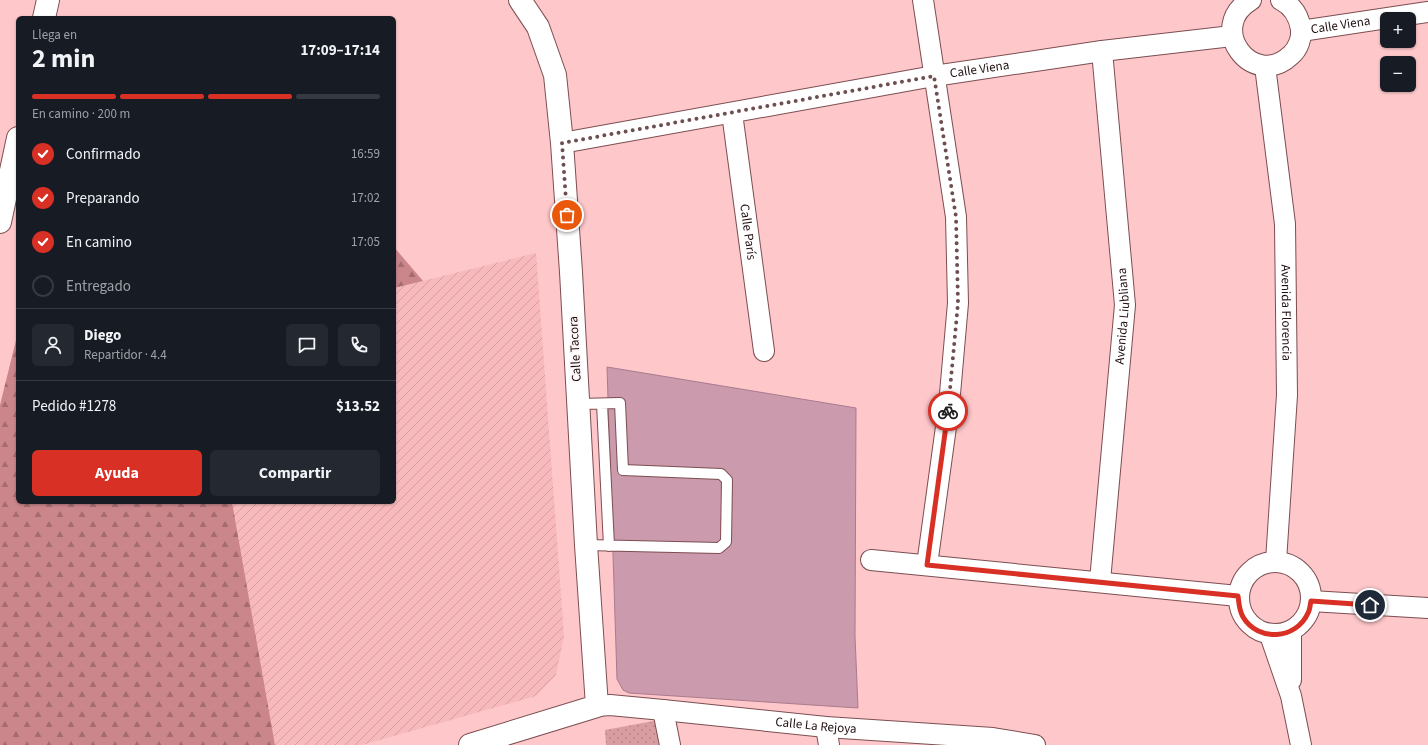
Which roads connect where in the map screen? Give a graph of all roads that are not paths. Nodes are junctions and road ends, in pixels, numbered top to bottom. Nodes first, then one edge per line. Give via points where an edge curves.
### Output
1 (48, 0) edge
2 (520, 0) edge
3 (923, 0) edge
4 (1251, 0) edge
5 (1281, 0) edge
6 (1428, 12) edge
7 (44, 16) edge
8 (1301, 31) junction
9 (1232, 36) junction
10 (1102, 51) junction
11 (1265, 66) junction
12 (934, 76) junction
13 (732, 113) junction
14 (562, 143) junction
15 (16, 147) edge
16 (0, 222) edge
17 (764, 350) dead end
18 (578, 404) junction
19 (602, 404) junction
20 (586, 545) junction
21 (609, 546) junction
22 (871, 560) dead end
23 (1276, 562) junction
24 (927, 565) junction
25 (1100, 581) junction
26 (1238, 596) junction
27 (1311, 601) junction
28 (1428, 608) edge
29 (1291, 632) junction
30 (1270, 635) junction
31 (1291, 696) junction
32 (596, 706) junction
33 (663, 710) junction
34 (828, 736) edge
35 (994, 742) edge
36 (470, 745) edge
37 (670, 745) edge
38 (1035, 745) edge
39 (1301, 745) edge

1 - 7 main road
2 - 14 main road, Calle Tacora via 538,27 555,75
3 - 12 street
4 - 9 street via 1236,14 1232,24
5 - 8 street via 1294,10
6 - 8 street, Calle Viena
8 - 11 street via 1294,52 1286,60
9 - 10 street, Calle Viena
9 - 11 street via 1236,48 1244,57
10 - 12 street, Calle Viena
10 - 25 street, Avenida Liubliana via 1125,305
11 - 23 street, Avenida Florencia via 1285,224 1287,395
12 - 13 street, Calle Viena
12 - 24 street via 956,217 958,303 949,405
13 - 14 street, Calle Viena
13 - 17 street, Calle París
14 - 18 main road, Calle Tacora
15 - 16 main road
18 - 19 lane
18 - 20 main road, Calle Tacora
19 - 21 lane
19 - 21 lane via 620,403 623,470 721,474 727,480 726,542 719,548
20 - 21 lane
20 - 32 main road, Calle Tacora
22 - 24 street
23 - 26 street via 1264,563 1250,571 1240,585
23 - 27 street via 1287,564 1305,578 1310,589
24 - 25 street
25 - 26 street
26 - 30 street via 1243,617 1259,632
27 - 28 street
27 - 29 street via 1308,613 1301,624
29 - 30 street
29 - 31 street
30 - 31 street
31 - 39 street
32 - 33 street, Calle La Rejoya
32 - 36 main road
33 - 34 street, Calle La Rejoya
33 - 37 street
34 - 35 street, Calle La Rejoya
35 - 38 street, Calle La Rejoya

